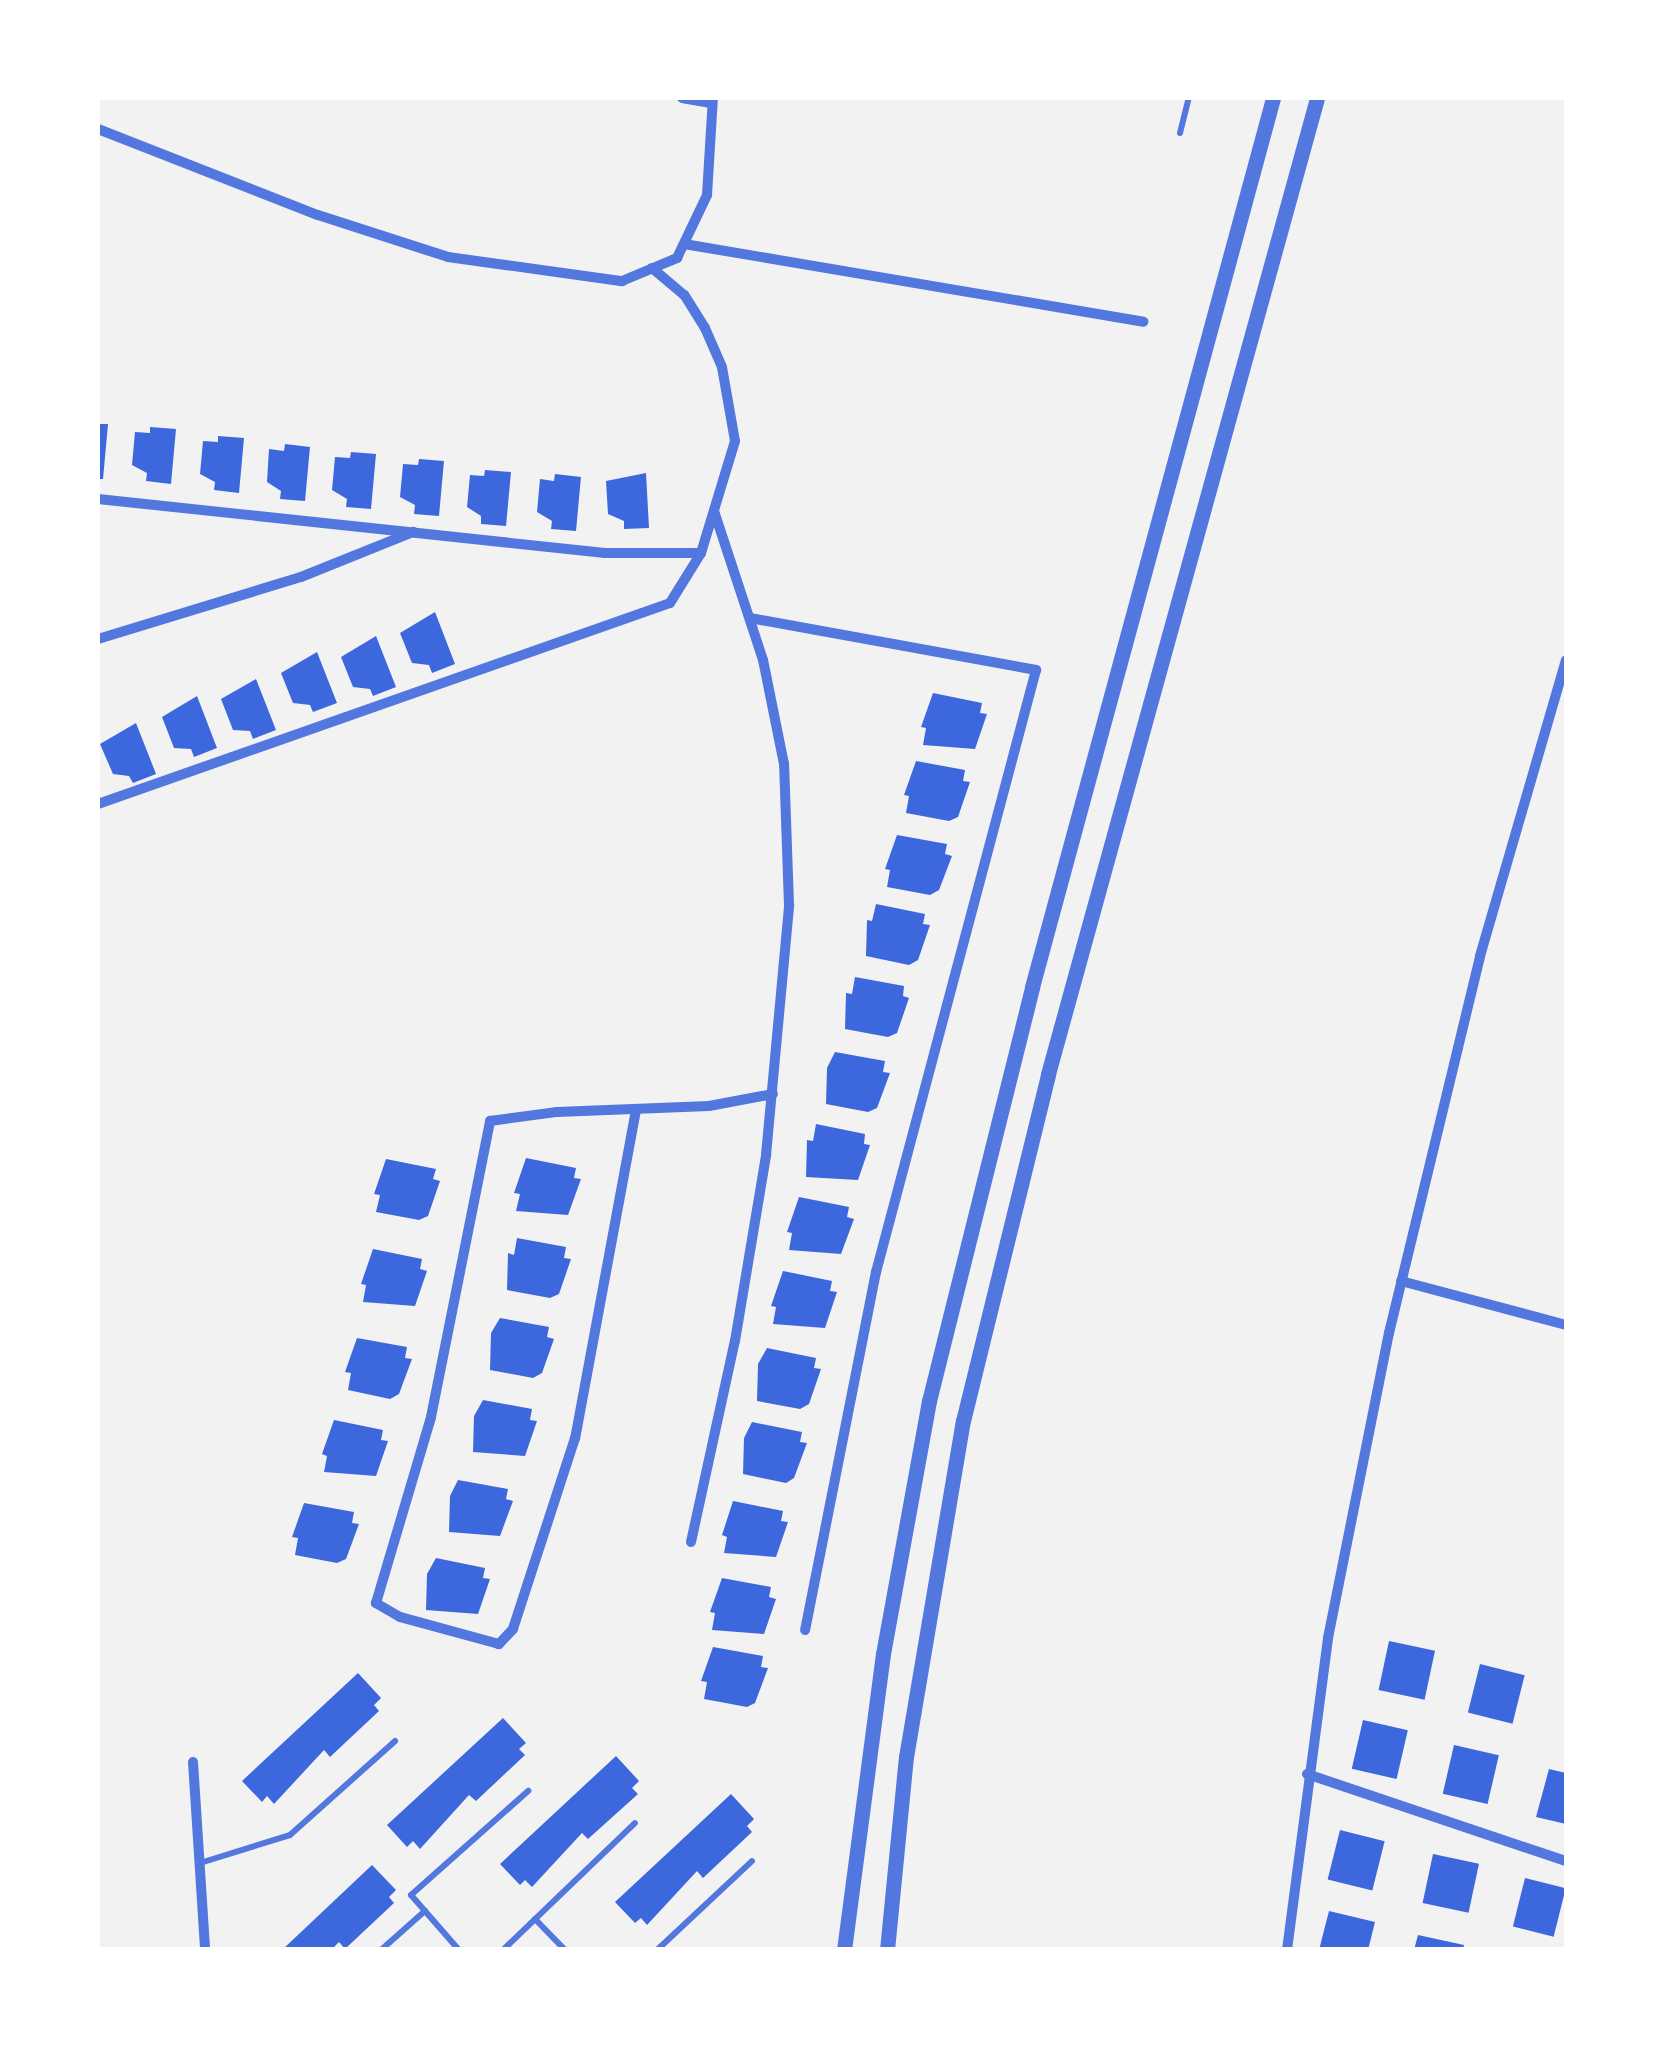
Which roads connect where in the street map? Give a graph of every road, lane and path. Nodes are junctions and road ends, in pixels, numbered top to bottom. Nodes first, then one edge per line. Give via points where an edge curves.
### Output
1 (682, 98) edge
2 (1189, 98) edge
3 (1274, 98) edge
4 (1317, 98) edge
5 (711, 100) edge
6 (98, 129) edge
7 (1180, 133) dead end
8 (684, 244) junction
9 (652, 268) junction
10 (1143, 322) dead end
11 (98, 498) edge
12 (714, 510) junction
13 (419, 530) junction
14 (701, 553) junction
15 (750, 618) junction
16 (98, 639) edge
17 (1566, 660) edge
18 (98, 804) edge
19 (773, 1094) junction
20 (636, 1110) junction
21 (1401, 1281) junction
22 (1566, 1325) edge
23 (691, 1542) dead end
24 (805, 1630) dead end
25 (395, 1741) dead end
26 (193, 1762) dead end
27 (1307, 1774) junction
28 (528, 1791) dead end
29 (635, 1823) dead end
30 (752, 1861) dead end
31 (1566, 1861) edge
32 (200, 1863) junction
33 (425, 1911) junction
34 (536, 1919) junction
35 (205, 1950) edge
36 (381, 1950) edge
37 (459, 1950) edge
38 (504, 1950) edge
39 (565, 1950) edge
40 (658, 1950) edge
41 (844, 1950) edge
42 (887, 1950) edge
43 (1287, 1950) edge

1 - 5 street
2 - 7 lane
3 - 41 street via 1032,987 929,1401 883,1654
4 - 42 street via 1048,1074 962,1422 906,1757
5 - 8 street via 707,195
6 - 9 street via 318,215 448,257 622,281
8 - 9 street via 677,258
8 - 10 street
9 - 12 street via 684,294 722,366 735,441
11 - 13 street
12 - 14 street
12 - 15 street
13 - 14 street via 605,553
13 - 16 street via 300,577
14 - 18 street via 670,603
15 - 19 street via 784,764 789,905
15 - 24 street via 1036,670 876,1272
17 - 21 street via 1480,956
19 - 20 street
19 - 23 street via 735,1341
20 - 20 street via 490,1121 431,1417 376,1603 400,1617 499,1644 512,1628 575,1438
21 - 22 street
21 - 27 street
25 - 32 lane via 290,1835
26 - 32 street
27 - 31 street
27 - 43 street
28 - 33 lane via 411,1895
29 - 34 lane
30 - 40 lane
32 - 35 street
33 - 36 lane
33 - 37 lane
34 - 38 lane
34 - 39 lane

